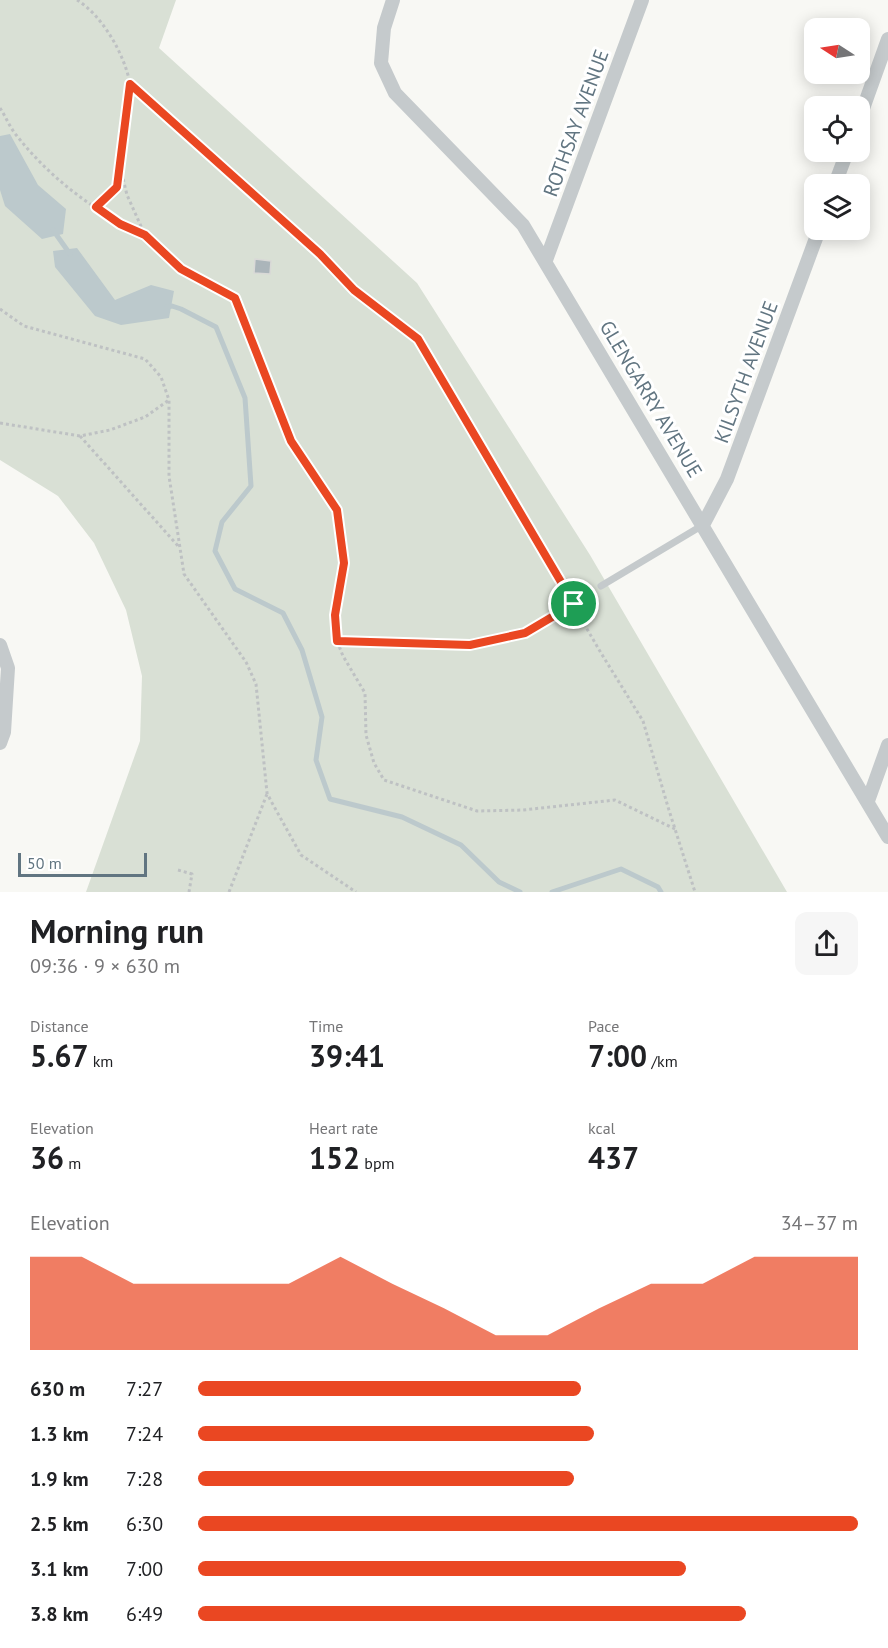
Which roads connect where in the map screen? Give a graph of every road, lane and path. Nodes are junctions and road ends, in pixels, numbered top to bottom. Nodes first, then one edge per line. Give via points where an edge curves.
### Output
1 (77, 0) edge
2 (393, 0) edge
3 (642, 0) edge
4 (888, 39) edge
5 (130, 84) junction
6 (868, 96) edge
7 (0, 108) edge
8 (120, 166) junction
9 (96, 207) junction
10 (145, 235) junction
11 (815, 240) edge
12 (546, 260) junction
13 (0, 309) edge
14 (169, 400) junction
15 (0, 423) edge
16 (80, 436) junction
17 (703, 525) junction
18 (179, 547) junction
19 (601, 586) joint
20 (574, 604) junction
21 (337, 641) junction
22 (0, 645) edge
23 (0, 743) edge
24 (888, 745) edge
25 (267, 793) junction
26 (868, 801) junction
27 (675, 829) junction
28 (888, 837) edge
29 (178, 870) dead end
30 (189, 892) edge
31 (229, 892) edge
32 (356, 892) edge
33 (695, 892) edge

1 - 5 path via 87,6 120,50
2 - 12 street, GLENGARRY AVENUE via 384,28 381,63 395,93 523,225
3 - 12 street, ROTHSAY AVENUE
4 - 6 street
5 - 8 path
5 - 20 path via 320,254 354,290 418,339
7 - 9 path via 15,135 65,186
8 - 9 path via 117,187
8 - 10 path via 127,195
9 - 10 path
10 - 21 path via 181,269 235,298 291,441 337,510 344,563 335,615
11 - 17 street, KILSYTH AVENUE via 727,479
12 - 17 street, GLENGARRY AVENUE
13 - 14 path via 24,326 145,359 161,377
14 - 16 path via 145,417
14 - 18 path via 169,476
15 - 16 path
16 - 18 path
17 - 19 lane
17 - 26 street, GLENGARRY AVENUE
18 - 25 path via 184,574 246,662 256,684
19 - 20 path
20 - 21 path via 525,633 470,645
20 - 27 path via 643,721
21 - 27 path via 365,693 366,735 384,780 477,811 615,800
22 - 23 street via 8,668
24 - 26 street
25 - 31 path
25 - 32 path via 301,855
26 - 28 street, GLENGARRY AVENUE
27 - 33 path
29 - 30 path via 192,874

